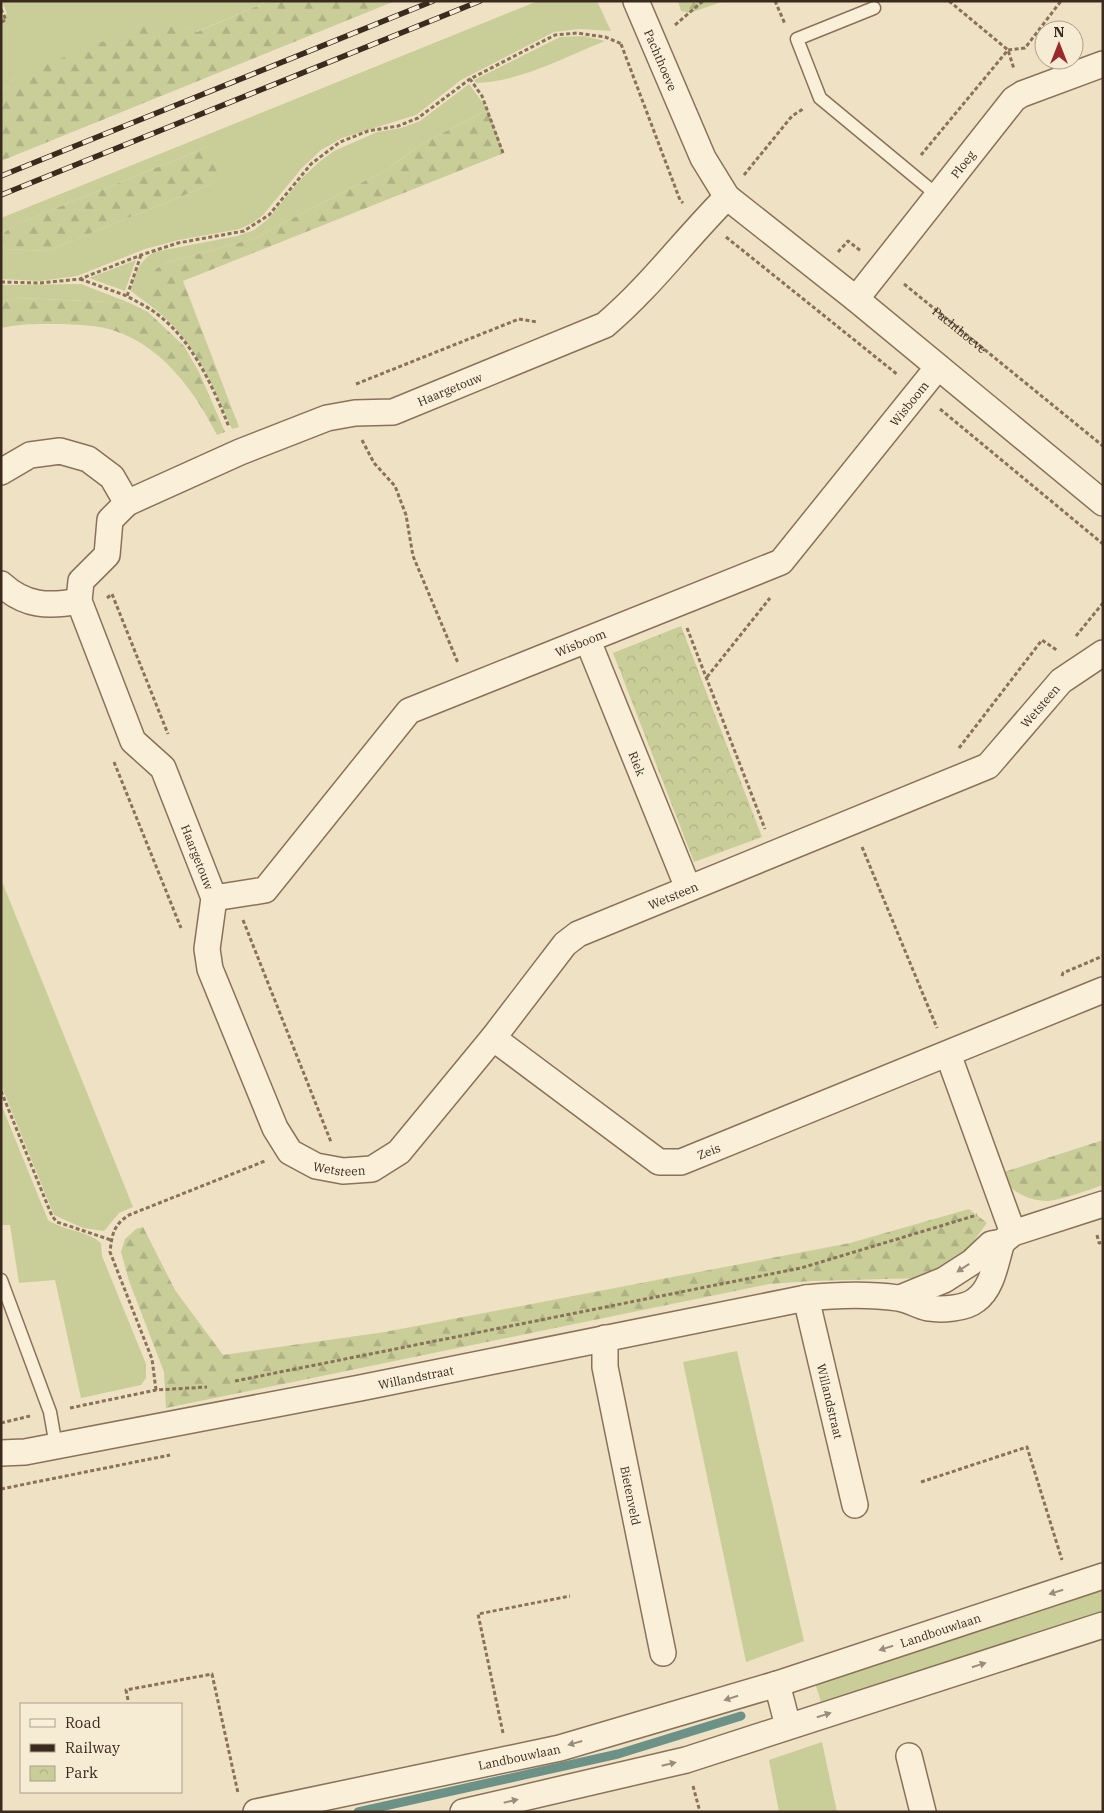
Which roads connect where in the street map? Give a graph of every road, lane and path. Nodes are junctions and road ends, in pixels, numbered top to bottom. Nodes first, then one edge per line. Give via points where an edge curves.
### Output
1 (636, 1) edge
2 (703, 1) edge
3 (949, 1) edge
4 (1061, 1) edge
5 (874, 8) dead end
6 (1, 9) edge
7 (1, 22) edge
8 (652, 37) junction
9 (1008, 50) junction
10 (1101, 61) edge
11 (470, 79) junction
12 (1022, 94) junction
13 (820, 98) junction
14 (503, 153) dead end
15 (907, 171) junction
16 (937, 195) junction
17 (727, 197) junction
18 (141, 255) junction
19 (882, 266) junction
20 (822, 271) junction
21 (80, 279) junction
22 (1, 282) edge
23 (127, 296) junction
24 (856, 299) junction
25 (546, 319) dead end
26 (938, 367) junction
27 (354, 413) junction
28 (327, 418) junction
29 (1103, 446) edge
30 (240, 452) junction
31 (1, 472) edge
32 (127, 503) junction
33 (1103, 503) edge
34 (1, 584) edge
35 (771, 596) dead end
36 (79, 602) junction
37 (1103, 603) edge
38 (678, 604) junction
39 (1074, 639) dead end
40 (588, 641) junction
41 (1103, 653) edge
42 (1081, 668) junction
43 (706, 677) junction
44 (468, 688) junction
45 (957, 750) dead end
46 (110, 754) dead end
47 (851, 821) junction
48 (774, 853) junction
49 (688, 888) junction
50 (224, 897) junction
51 (207, 949) junction
52 (1103, 990) edge
53 (493, 1038) junction
54 (948, 1054) junction
55 (1, 1091) edge
56 (290, 1152) junction
57 (343, 1171) junction
58 (1103, 1204) edge
59 (1003, 1208) junction
60 (1008, 1238) junction
61 (111, 1240) junction
62 (1, 1280) edge
63 (806, 1298) junction
64 (900, 1298) junction
65 (605, 1338) junction
66 (227, 1383) dead end
67 (208, 1387) dead end
68 (156, 1390) junction
69 (50, 1412) junction
70 (1, 1423) edge
71 (56, 1446) junction
72 (13, 1452) edge
73 (1, 1460) edge
74 (921, 1482) dead end
75 (855, 1505) dead end
76 (1103, 1576) edge
77 (1070, 1587) junction
78 (570, 1596) dead end
79 (1103, 1625) edge
80 (663, 1653) dead end
81 (777, 1684) junction
82 (128, 1700) dead end
83 (788, 1726) junction
84 (910, 1756) dead end
85 (509, 1758) junction
86 (248, 1807) edge
87 (463, 1812) edge
88 (923, 1812) edge

1 - 8 street, Pachthoeve
2 - 8 path via 681,21
3 - 9 path
4 - 9 path via 1025,48
5 - 13 lane via 797,39
6 - 7 path via 6,20
8 - 11 path via 620,44 605,37 577,33 555,35
8 - 17 street, Pachthoeve via 703,158
9 - 12 path
9 - 15 path
10 - 12 street, Ploeg
11 - 14 path via 482,96
11 - 18 path via 418,118 340,142 311,164 269,214 244,231 178,243
12 - 16 street, Ploeg via 1014,99
13 - 15 lane
13 - 17 path via 792,116
15 - 16 lane
16 - 19 street, Ploeg
17 - 20 street, Pachthoeve
17 - 27 street, Haargetouw via 631,304 605,325 393,412
18 - 21 path
18 - 23 path
19 - 20 path, Pachthoeve via 848,241
19 - 24 street, Ploeg
19 - 29 path, Pachthoeve
20 - 24 street, Pachthoeve
21 - 22 path
21 - 23 path
23 - 30 path via 157,314 197,359
24 - 26 street, Pachthoeve
25 - 28 path via 537,322 519,319 351,386
26 - 33 street, Pachthoeve
26 - 38 street, Wisboom via 781,562
27 - 28 street, Haargetouw
27 - 44 path via 364,448 395,486 406,515 413,556
28 - 30 street, Haargetouw
30 - 32 street, Haargetouw
31 - 32 street via 30,455 60,451 88,459 112,477
32 - 36 street, Haargetouw via 110,520 107,555 81,581
34 - 36 street via 11,593 32,602 56,606
35 - 43 path
36 - 50 street, Haargetouw via 134,741 163,768
37 - 39 path
38 - 40 street, Wisboom
38 - 43 path
40 - 44 street, Wisboom
40 - 49 street, Riek
41 - 42 street, Wetsteen
42 - 45 path via 1042,640
42 - 47 street, Wetsteen via 1062,681 988,766
43 - 48 path
44 - 50 street, Wisboom via 409,711 265,890
46 - 51 path via 188,946
47 - 48 street, Wetsteen
47 - 54 path
48 - 49 street, Wetsteen
49 - 53 street, Wetsteen via 578,934 565,944
50 - 51 street, Haargetouw
50 - 57 path
51 - 56 street, Haargetouw via 210,969 271,1119
52 - 54 street, Zeis
53 - 54 street, Zeis via 660,1162 682,1162
53 - 57 street, Wetsteen via 399,1152 372,1169
54 - 59 street
55 - 61 path via 52,1216 58,1222
56 - 57 street, Wetsteen via 316,1166
56 - 61 path via 129,1215 118,1223
58 - 60 street, Willandstraat
59 - 60 street
59 - 66 path via 801,1268
60 -> 64 street, Willandstraat via 991,1244 972,1262 944,1280
60 - 64 street, Willandstraat via 988,1287 976,1300 961,1307 927,1308
61 - 68 path via 110,1252 152,1359
62 - 69 lane
63 - 64 street, Willandstraat via 833,1295
63 - 65 street, Willandstraat
63 - 75 street, Willandstraat
65 - 71 street, Willandstraat
65 - 80 street, Bietenveld via 605,1367
67 - 68 path
68 - 69 path
69 - 70 path
69 - 71 lane
71 - 72 street, Willandstraat
72 - 73 street, Willandstraat
74 - 77 path via 1027,1447
76 - 77 street, Landbouwlaan
77 -> 81 street, Landbouwlaan
78 - 85 path via 478,1614
83 -> 79 street
81 - 83 street
81 -> 85 street, Landbouwlaan via 578,1743
82 - 86 path via 126,1690 212,1674
87 -> 83 street via 686,1760
84 - 88 street
85 - 86 street, Landbouwlaan

